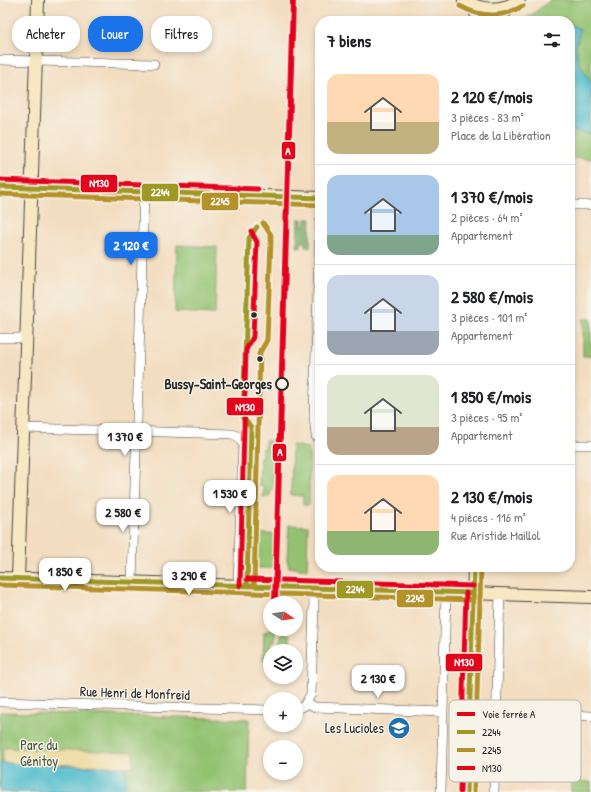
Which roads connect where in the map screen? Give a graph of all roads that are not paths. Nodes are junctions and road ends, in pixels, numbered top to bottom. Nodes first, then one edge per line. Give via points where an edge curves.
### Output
1 (38, 0) edge
2 (467, 2) edge
3 (517, 2) edge
4 (477, 16) edge
5 (502, 16) edge
6 (0, 60) edge
7 (35, 61) junction
8 (154, 64) dead end
9 (0, 187) edge
10 (31, 188) junction
11 (144, 192) junction
12 (315, 198) edge
13 (575, 205) edge
14 (591, 205) edge
15 (0, 338) edge
16 (26, 338) junction
17 (315, 384) edge
18 (315, 421) edge
19 (23, 428) junction
20 (136, 432) junction
21 (575, 445) edge
22 (591, 445) edge
23 (474, 572) edge
24 (0, 578) edge
25 (18, 579) junction
26 (132, 582) junction
27 (238, 585) junction
28 (313, 588) junction
29 (446, 592) junction
30 (473, 593) junction
31 (500, 594) junction
32 (591, 597) edge
33 (470, 700) edge
34 (496, 700) edge
35 (0, 702) edge
36 (307, 703) junction
37 (303, 707) edge
38 (263, 710) edge
39 (443, 712) junction
40 (581, 715) edge
41 (591, 716) edge
42 (467, 782) edge
43 (494, 782) edge
44 (440, 792) edge
45 (467, 792) edge
46 (494, 792) edge

1 - 7 street
2 - 3 street via 485,8 501,8
2 - 4 street
3 - 5 street
6 - 7 street
7 - 8 street
7 - 10 street
9 - 10 street
10 - 11 street
10 - 16 street
11 - 12 street
11 - 20 street
13 - 14 street
15 - 16 street
16 - 19 street
17 - 18 street
19 - 20 street
19 - 25 street
20 - 26 street
20 - 27 street via 232,434 239,437 242,445
21 - 22 street
23 - 30 street
24 - 25 street
25 - 26 street
26 - 27 street
27 - 28 street
28 - 29 street
28 - 36 street via 312,678 311,694
29 - 30 street
29 - 39 street
30 - 31 street
30 - 33 street
31 - 32 street
31 - 34 street
35 - 38 street, Rue Henri de Monfreid
36 - 37 street
36 - 39 street via 315,707
39 - 44 street
40 - 41 street
42 - 45 street
43 - 46 street

